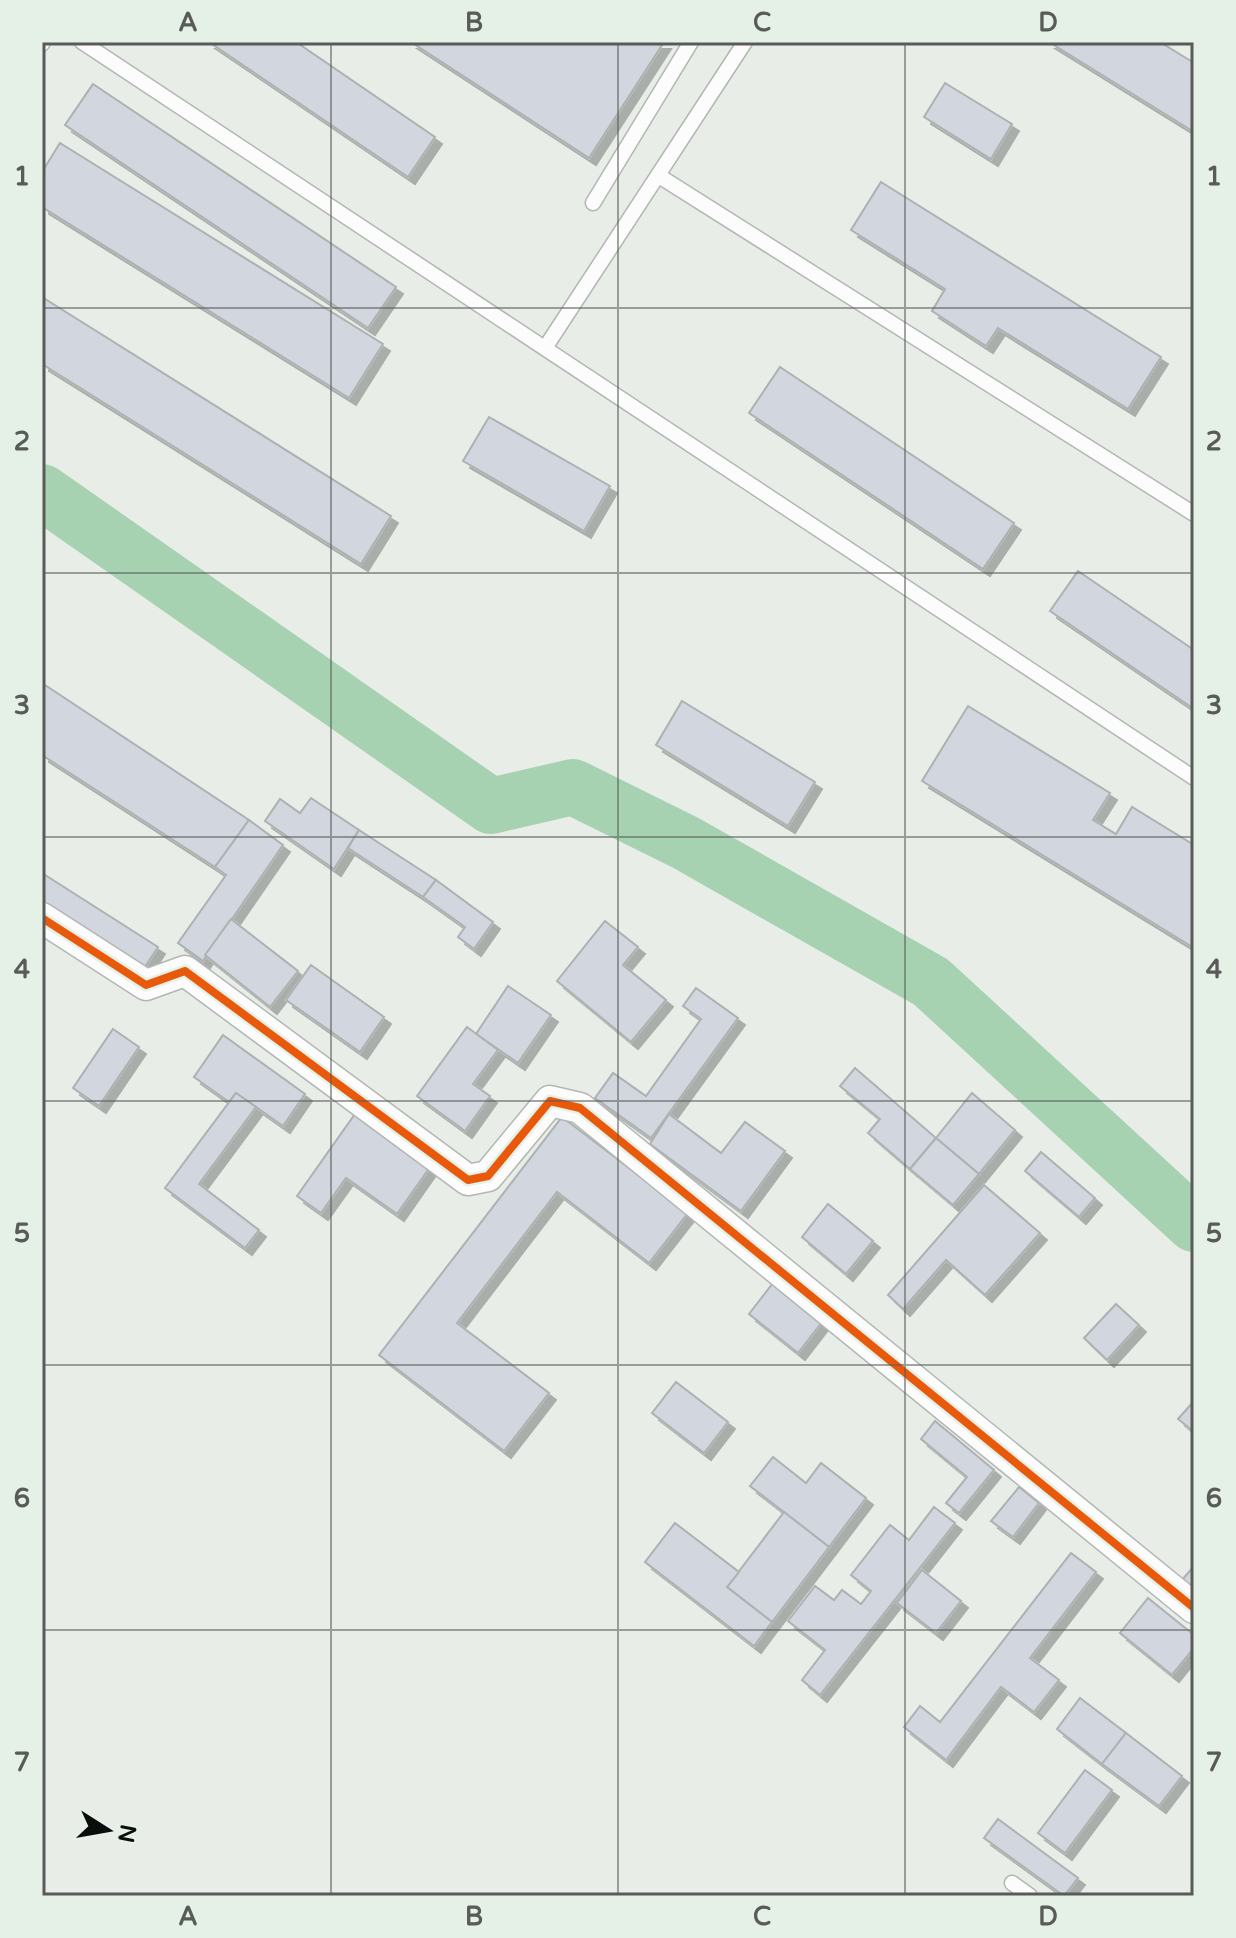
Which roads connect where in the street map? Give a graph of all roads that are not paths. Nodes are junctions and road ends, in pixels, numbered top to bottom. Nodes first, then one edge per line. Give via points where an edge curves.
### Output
1 (82, 42) edge
2 (691, 42) edge
3 (745, 42) edge
4 (659, 176) junction
5 (593, 203) dead end
6 (545, 348) junction
7 (1194, 514) edge
8 (1194, 778) edge
9 (42, 918) edge
10 (1194, 1608) edge
11 (1012, 1883) dead end
12 (1030, 1896) edge

1 - 6 lane
2 - 5 lane
3 - 4 lane
4 - 6 lane
4 - 7 lane
6 - 8 lane
9 - 10 street via 146,985 185,971 468,1180 488,1176 550,1101 580,1108
11 - 12 lane

